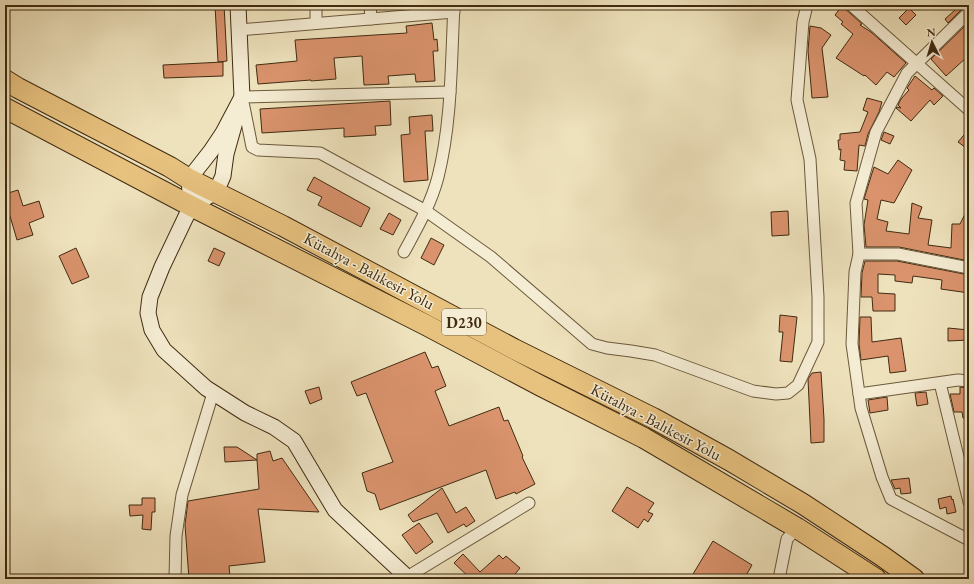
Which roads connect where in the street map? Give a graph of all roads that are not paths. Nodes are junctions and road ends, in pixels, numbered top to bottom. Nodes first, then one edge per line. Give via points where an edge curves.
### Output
1 (238, 5) edge
2 (316, 5) edge
3 (370, 5) edge
4 (807, 5) edge
5 (851, 5) edge
6 (454, 8) edge
7 (417, 10) edge
8 (969, 12) edge
9 (371, 19) junction
10 (316, 23) junction
11 (239, 30) junction
12 (918, 63) junction
13 (5, 80) edge
14 (450, 92) junction
15 (242, 97) junction
16 (5, 108) edge
17 (969, 110) edge
18 (189, 179) junction
19 (216, 192) junction
20 (192, 206) junction
21 (426, 211) junction
22 (404, 252) dead end
23 (859, 254) junction
24 (969, 268) edge
25 (969, 380) edge
26 (940, 383) junction
27 (213, 393) junction
28 (859, 394) junction
29 (969, 502) edge
30 (529, 503) dead end
31 (797, 528) junction
32 (969, 540) edge
33 (408, 578) edge
34 (175, 579) edge
35 (778, 579) edge
36 (876, 579) edge
37 (914, 579) edge

1 - 11 street
2 - 10 street
3 - 9 street
4 - 21 street via 802,22 797,100 810,159 818,342 798,385 788,393 776,394 753,390 655,355 592,344 491,257
5 - 12 street
6 - 7 street
6 - 14 street
7 - 9 street
8 - 12 street
9 - 10 street
10 - 11 street
11 - 15 street
12 - 17 street
12 - 23 street via 906,73 876,132 856,203
13 - 18 highway, Kütahya - Balıkesir Yolu / D230
14 - 15 street
14 - 21 street via 443,151
15 - 18 street via 223,133
15 - 19 street via 226,154 223,176
15 - 21 street via 252,147 258,150 320,153
16 - 20 highway, Kütahya - Balıkesir Yolu / D230
18 - 19 highway, Kütahya - Balıkesir Yolu / D230
18 - 20 street
19 - 20 street
19 - 37 highway, Kütahya - Balıkesir Yolu / D230 via 514,349 653,418 729,460 803,504
20 - 27 street via 162,267 150,297 148,313 152,330 164,350
20 - 31 highway, Kütahya - Balıkesir Yolu / D230 via 644,438
21 - 22 street
23 - 24 street via 898,254
23 - 28 street via 852,344
25 - 26 street
26 - 28 street
26 - 29 street
27 - 33 street via 294,441 335,510
27 - 34 street via 182,495 176,536
28 - 32 street via 882,477 891,499
30 - 33 street
31 - 35 street via 787,539
31 - 36 highway, Kütahya - Balıkesir Yolu / D230

